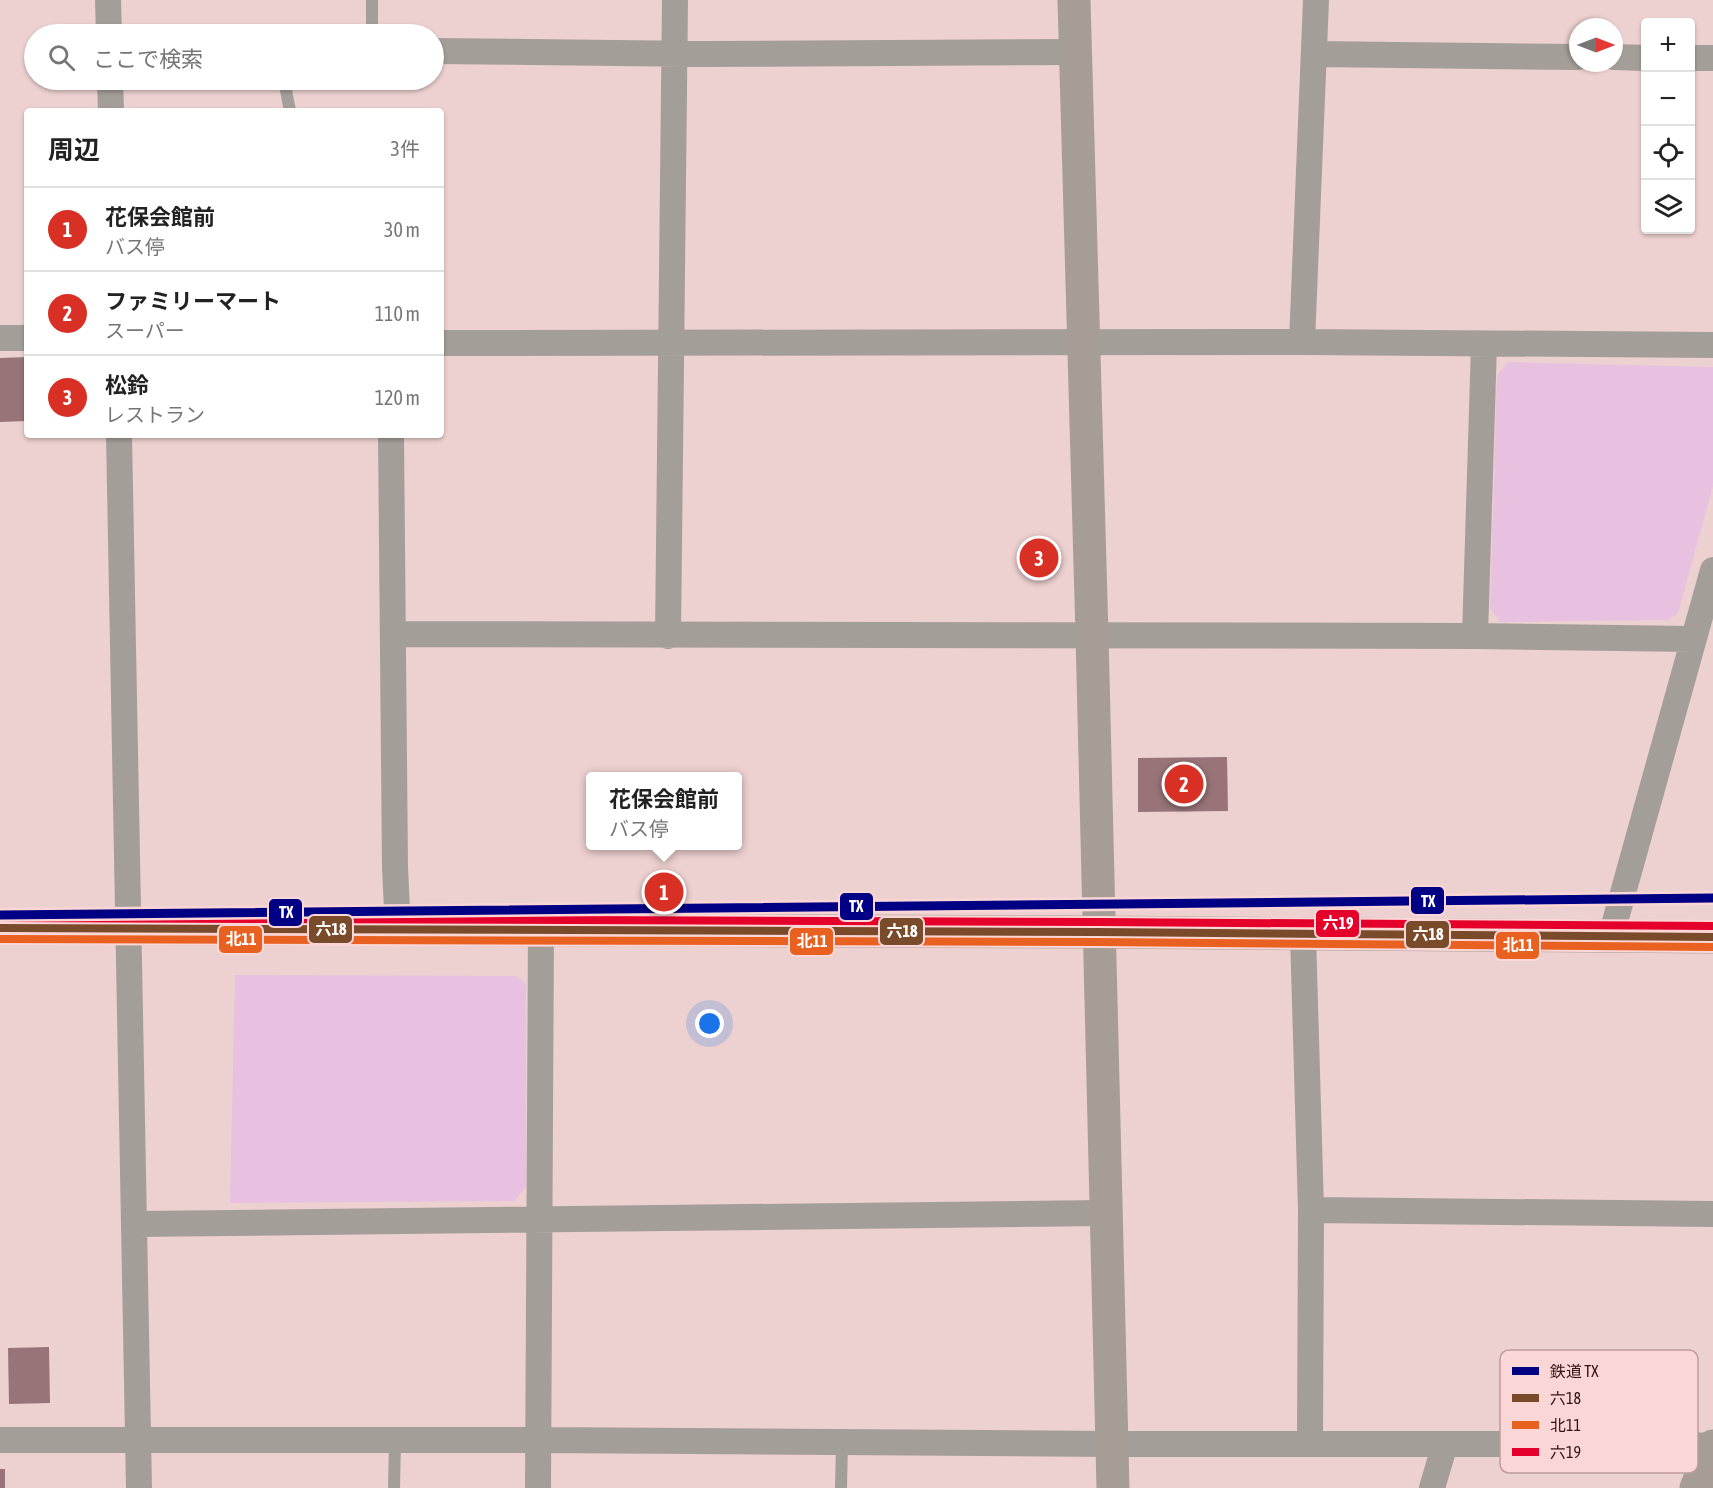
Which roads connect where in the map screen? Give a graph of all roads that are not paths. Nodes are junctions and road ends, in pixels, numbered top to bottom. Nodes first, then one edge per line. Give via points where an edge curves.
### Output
1 (108, 0) edge
2 (372, 0) edge
3 (675, 0) edge
4 (1074, 0) edge
5 (1316, 0) edge
6 (109, 24) edge
7 (372, 24) edge
8 (444, 51) edge
9 (1075, 52) junction
10 (675, 54) junction
11 (1314, 54) junction
12 (1569, 57) edge
13 (1623, 57) edge
14 (1641, 58) edge
15 (1695, 58) edge
16 (1713, 58) edge
17 (110, 90) edge
18 (286, 90) edge
19 (111, 108) edge
20 (289, 108) edge
21 (0, 338) edge
22 (24, 338) edge
23 (670, 342) junction
24 (1302, 342) junction
25 (444, 343) edge
26 (1083, 343) junction
27 (1484, 344) junction
28 (1713, 345) edge
29 (119, 438) edge
30 (391, 438) edge
31 (1713, 570) edge
32 (393, 634) junction
33 (1092, 635) junction
34 (668, 636) junction
35 (1475, 636) junction
36 (1693, 639) junction
37 (0, 928) edge
38 (129, 928) junction
39 (398, 931) junction
40 (541, 931) junction
41 (1098, 932) junction
42 (1303, 934) junction
43 (1611, 936) junction
44 (1713, 937) edge
45 (1311, 1210) junction
46 (1106, 1213) junction
47 (1713, 1214) edge
48 (539, 1220) junction
49 (135, 1224) junction
50 (139, 1439) junction
51 (0, 1440) edge
52 (395, 1440) junction
53 (538, 1440) junction
54 (842, 1442) junction
55 (1112, 1444) junction
56 (1310, 1444) junction
57 (1445, 1444) junction
58 (1500, 1444) edge
59 (1698, 1446) edge
60 (1713, 1446) edge
61 (139, 1488) edge
62 (394, 1488) edge
63 (538, 1488) edge
64 (841, 1488) edge
65 (1113, 1488) edge
66 (1432, 1488) edge
67 (1696, 1488) edge

1 - 6 street
2 - 7 lane
3 - 10 street
4 - 9 main road
5 - 11 street
8 - 10 street
9 - 10 street
9 - 26 main road
10 - 23 street
11 - 12 street
11 - 24 street
13 - 14 street
15 - 16 street
17 - 19 street
18 - 20 lane
21 - 22 street
23 - 25 street
23 - 26 street
23 - 34 street
24 - 26 street
24 - 27 street
26 - 33 main road
27 - 28 street
27 - 35 street
29 - 38 street
30 - 32 street
31 - 36 street
32 - 34 street
32 - 39 street
33 - 34 street
33 - 35 street
33 - 41 main road
35 - 36 street
36 - 43 street
37 - 38 main road
38 - 39 main road
38 - 49 street
39 - 40 main road
40 - 41 main road
40 - 48 street
41 - 42 main road
41 - 46 main road
42 - 43 main road
42 - 45 street
43 - 44 main road
45 - 47 street
45 - 56 street
46 - 48 street
46 - 55 main road
48 - 49 street
48 - 53 street
49 - 50 street
50 - 51 street
50 - 52 street
50 - 61 street
52 - 53 street
52 - 62 lane
53 - 54 street
53 - 63 street
54 - 55 street
54 - 64 lane
55 - 56 street
55 - 65 main road
56 - 57 street
57 - 58 street
57 - 66 street
59 - 60 street
60 - 67 main road

